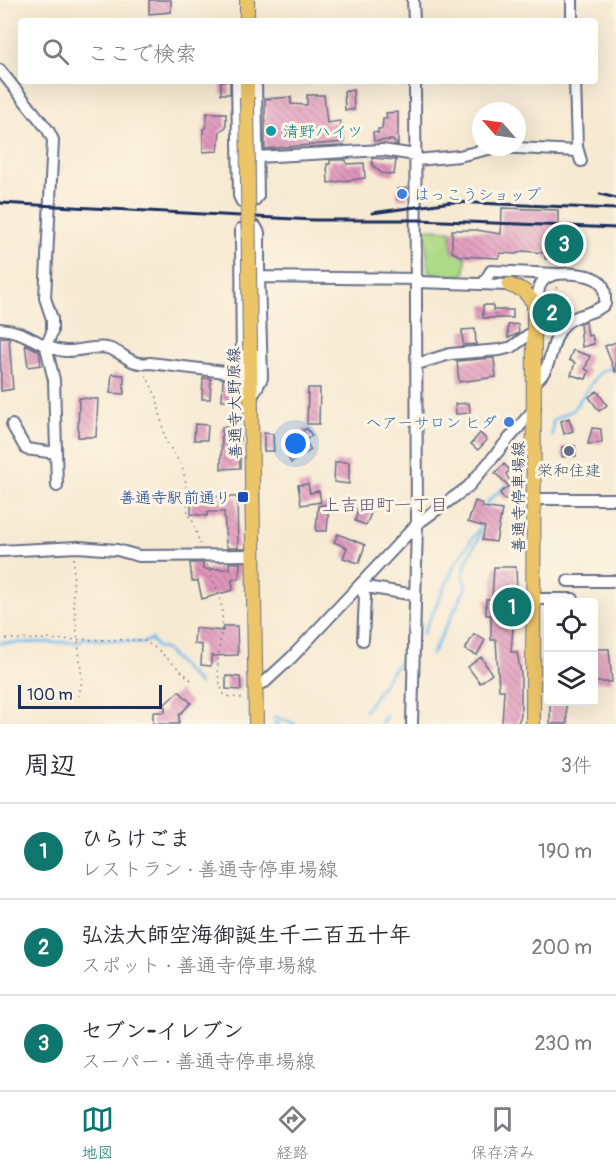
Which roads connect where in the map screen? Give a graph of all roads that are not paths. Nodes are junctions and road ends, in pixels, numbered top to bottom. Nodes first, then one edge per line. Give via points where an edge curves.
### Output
1 (413, 0) edge
2 (572, 0) edge
3 (414, 18) edge
4 (572, 18) edge
5 (0, 70) edge
6 (237, 84) edge
7 (247, 84) edge
8 (256, 84) edge
9 (415, 84) edge
10 (575, 84) edge
11 (257, 157) junction
12 (417, 157) junction
13 (260, 277) junction
14 (558, 278) junction
15 (418, 280) junction
16 (483, 284) junction
17 (509, 285) joint
18 (611, 305) edge
19 (534, 326) junction
20 (0, 329) edge
21 (46, 347) junction
22 (535, 353) junction
23 (552, 354) junction
24 (417, 364) junction
25 (242, 374) junction
26 (535, 382) junction
27 (252, 397) junction
28 (535, 408) junction
29 (12, 425) dead end
30 (56, 453) junction
31 (57, 486) dead end
32 (535, 499) junction
33 (616, 499) edge
34 (417, 524) junction
35 (0, 552) edge
36 (253, 555) junction
37 (568, 581) dead end
38 (616, 581) edge
39 (360, 586) junction
40 (415, 595) junction
41 (534, 599) junction
42 (544, 599) edge
43 (363, 640) dead end
44 (256, 685) junction
45 (256, 724) edge
46 (412, 724) edge
47 (533, 724) edge

1 - 3 street
2 - 4 street
5 - 21 street via 48,129 52,140 45,298 52,332
6 - 11 street via 242,202 254,201 258,196
7 - 27 main road, 善通寺大野原線, bridge
8 - 11 street
9 - 12 street
10 - 12 street via 580,156 497,147 459,156
11 - 12 street via 382,150
12 - 15 street
13 - 15 street
13 - 25 street via 259,233 256,227 241,229
13 - 27 street via 262,378
14 - 16 street via 491,271
14 - 18 street via 582,275 599,281
14 - 19 street via 542,282
15 - 16 street
15 - 24 street
16 - 17 street
17 - 19 main road, 善通寺停車場線 via 523,290 534,303
18 - 23 street via 563,326
19 - 22 main road, 善通寺停車場線
19 - 24 street via 512,347 450,354
20 - 21 street via 34,337
21 - 25 street via 65,351 106,347 138,365 150,363
21 - 30 street via 54,380
22 - 23 street via 544,358
22 - 26 main road, 善通寺停車場線
23 - 26 street via 543,376
24 - 34 street
25 - 27 street
26 - 28 main road, 善通寺停車場線
27 - 36 main road, 善通寺大野原線
28 - 32 main road, 善通寺停車場線
28 - 34 street via 468,487
29 - 30 street via 26,449
30 - 31 street
32 - 33 street
32 - 41 main road, 善通寺停車場線
34 - 39 street
34 - 40 street
35 - 36 street via 74,548 117,550 139,556
36 - 44 main road, 善通寺大野原線
37 - 38 street
39 - 40 street
39 - 43 street via 365,597
39 - 44 street via 271,678
40 - 46 street
41 - 42 street
41 - 47 main road, 善通寺停車場線
44 - 45 main road, 善通寺大野原線

